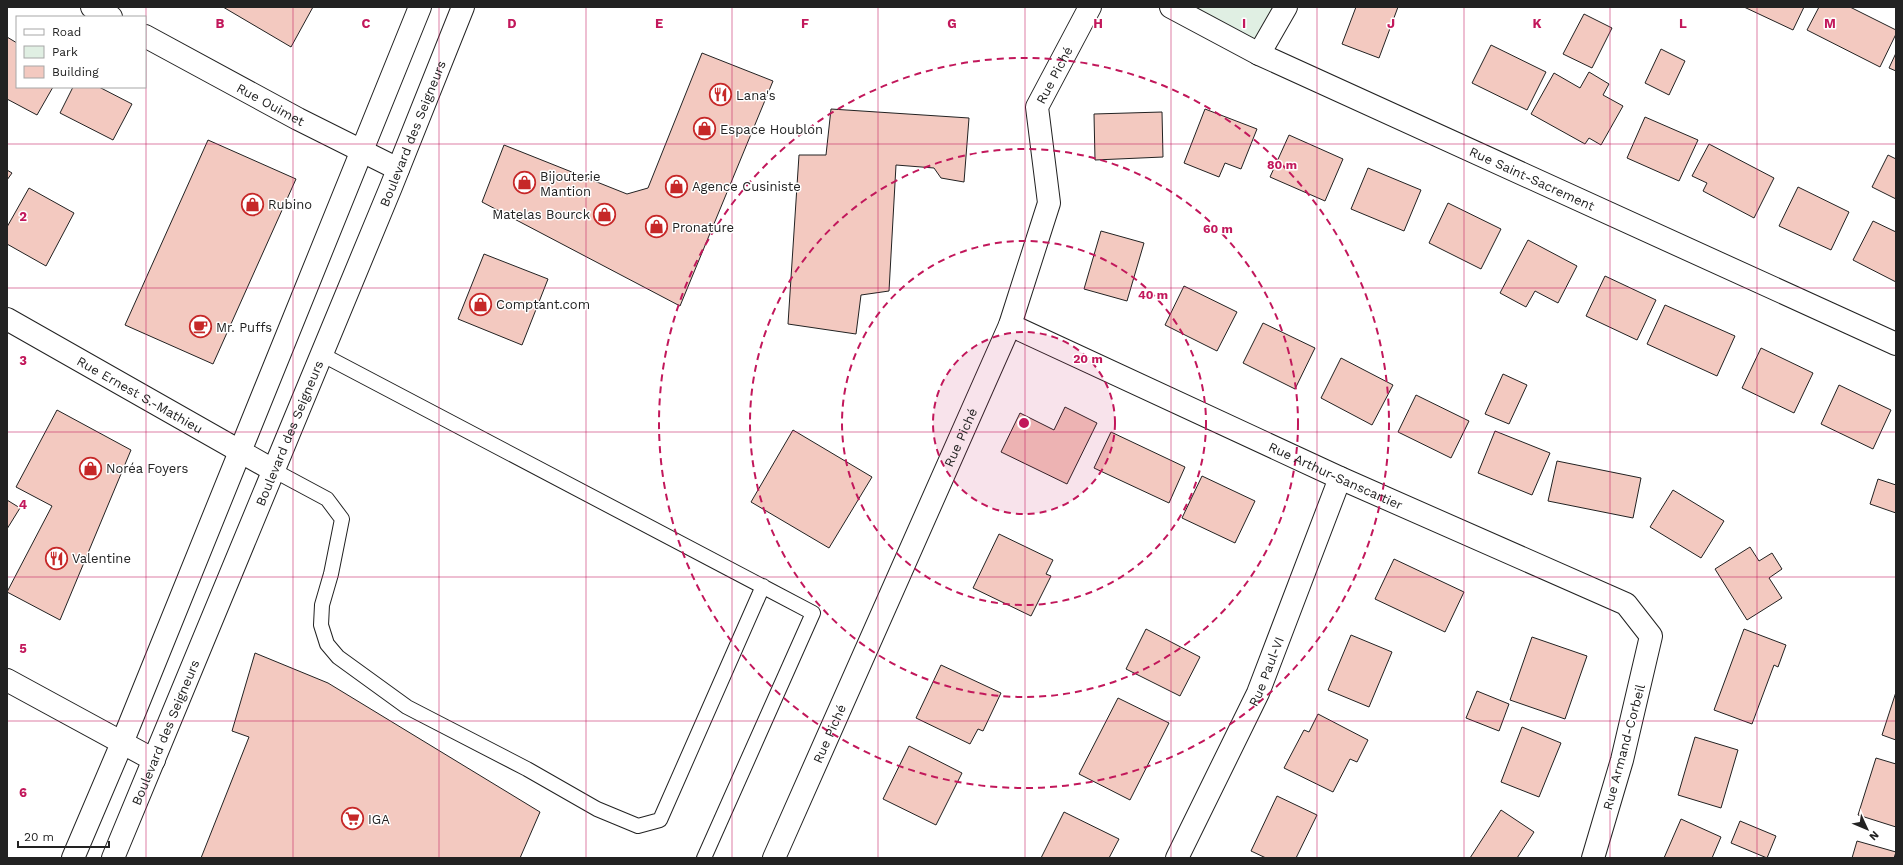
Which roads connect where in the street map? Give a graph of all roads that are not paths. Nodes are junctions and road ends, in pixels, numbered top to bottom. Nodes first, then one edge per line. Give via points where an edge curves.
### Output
1 (92, 7) edge
2 (420, 7) edge
3 (463, 7) edge
4 (1090, 7) edge
5 (1171, 7) edge
6 (1286, 7) edge
7 (108, 16) edge
8 (146, 37) edge
9 (1259, 54) junction
10 (361, 152) junction
11 (398, 169) junction
12 (7, 319) edge
13 (1010, 325) junction
14 (1896, 344) edge
15 (321, 354) junction
16 (241, 452) junction
17 (273, 470) junction
18 (1340, 478) junction
19 (763, 586) junction
20 (1652, 636) joint
21 (7, 680) edge
22 (122, 743) junction
23 (154, 760) junction
24 (73, 858) edge
25 (113, 858) edge
26 (704, 858) edge
27 (774, 858) edge
28 (1177, 858) edge
29 (1593, 858) edge

1 - 7 street
2 - 10 street
3 - 11 street, Boulevard des Seigneurs
4 - 13 street, Rue Piché via 1037,107 1048,203
5 - 9 street, Rue Saint-Sacrement
6 - 9 street
8 - 10 street, Rue Ouimet
9 - 14 street, Rue Saint-Sacrement
10 - 11 street, Rue Ouimet
10 - 16 street
11 - 15 street, Boulevard des Seigneurs
12 - 16 street, Rue Ernest S.-Mathieu
13 - 18 street, Rue Arthur-Sanscartier
13 - 27 street, Rue Piché
15 - 17 street, Boulevard des Seigneurs
15 - 19 lane
16 - 17 street, Rue Ernest S.-Mathieu
16 - 22 street
17 - 19 lane via 327,499 342,519 321,612 321,625 327,644 338,657 407,707 527,768 597,809 638,826 660,820
17 - 23 street, Boulevard des Seigneurs
18 - 20 street, Rue Arthur-Sanscartier via 1626,604
18 - 28 street, Rue Paul-VI via 1258,693
19 - 26 lane via 813,613
20 - 29 street, Rue Armand-Corbeil via 1622,760
21 - 22 street
22 - 23 street
22 - 24 street
23 - 25 street, Boulevard des Seigneurs

